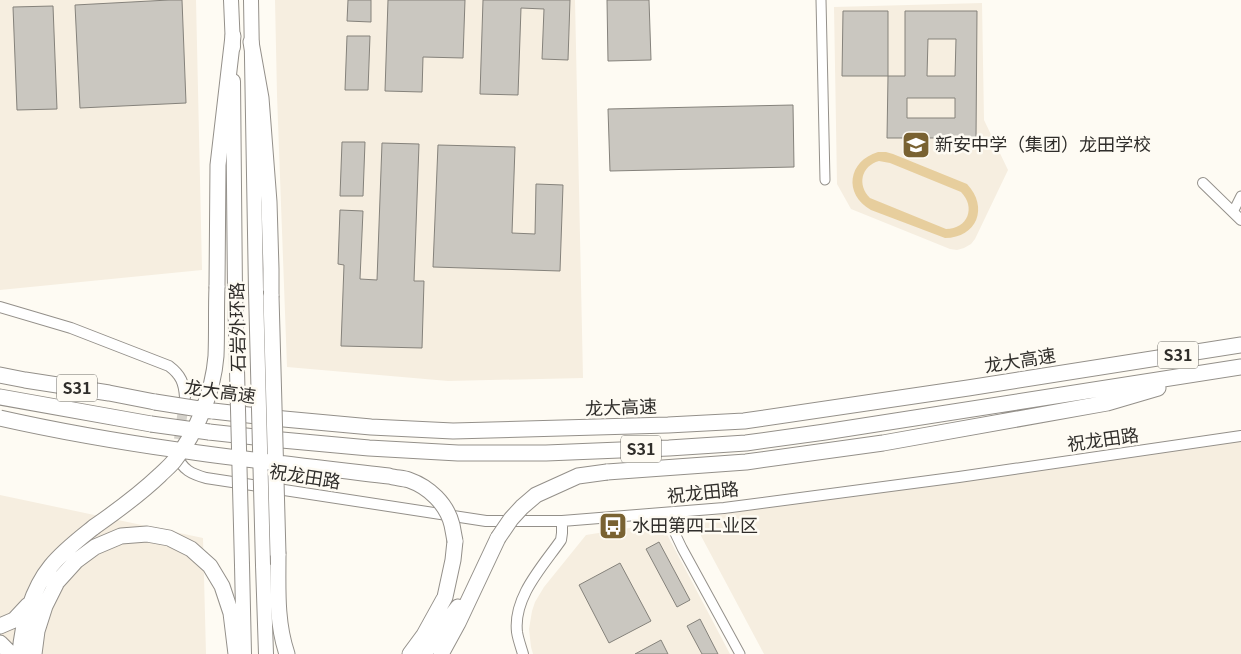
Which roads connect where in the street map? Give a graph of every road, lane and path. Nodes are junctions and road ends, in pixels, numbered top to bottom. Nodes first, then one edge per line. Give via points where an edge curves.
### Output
1 (232, 0) edge
2 (251, 0) edge
3 (821, 0) edge
4 (233, 36) junction
5 (251, 42) junction
6 (825, 180) dead end
7 (1204, 183) dead end
8 (1241, 196) edge
9 (1233, 212) junction
10 (1241, 220) edge
11 (0, 307) edge
12 (1241, 345) edge
13 (1241, 367) edge
14 (0, 375) edge
15 (185, 397) tunnel mouth
16 (0, 398) edge
17 (1073, 401) junction
18 (0, 418) edge
19 (1241, 436) edge
20 (176, 455) dead end
21 (669, 513) junction
22 (562, 521) junction
23 (478, 580) junction
24 (32, 600) junction
25 (0, 626) edge
26 (424, 635) junction
27 (0, 643) edge
28 (11, 654) edge
29 (20, 654) edge
30 (34, 654) edge
31 (236, 654) edge
32 (244, 654) edge
33 (266, 654) edge
34 (287, 654) edge
35 (401, 654) edge
36 (410, 654) edge
37 (424, 654) edge
38 (441, 654) edge
39 (524, 654) edge
40 (740, 654) edge

1 - 4 main road, 石岩外环路
2 - 5 main road, 石岩外环路
3 - 6 street
4 - 24 highway, bridge via 218,165 216,355 207,397 199,419 173,462 50,567
4 - 32 main road, 石岩外环路, bridge via 235,292
5 - 33 main road, 石岩外环路, bridge
5 - 34 highway, bridge via 262,105 268,202 278,606
7 - 9 street
8 - 9 street
9 - 10 street
11 - 15 street via 71,328 169,366 182,379
12 - 14 highway, 龙大高速 / S31, bridge via 744,422 453,431 371,427 213,411
13 - 17 highway, S31
16 - 17 highway, S31, bridge via 209,432 458,453 546,453 746,443
17 - 23 highway, bridge via 883,443 819,453 578,476 536,495 522,507 498,538
18 - 26 highway, bridge via 198,454 409,480 436,497 445,508 455,541 446,597
19 - 21 street, 祝龙田路 via 959,478
20 - 22 street, 祝龙田路 via 185,469 206,478 486,521
21 - 22 street, 祝龙田路
21 - 40 street via 682,548
22 - 39 street via 561,540 531,582 520,605 517,631
23 - 37 highway
23 - 38 highway
24 - 25 highway via 14,620
24 - 29 highway
26 - 35 highway
26 - 36 highway
27 - 28 highway
30 - 31 highway via 45,606 57,582 76,561 95,547 121,536 147,534 169,538 191,548 210,566 222,586 231,613

